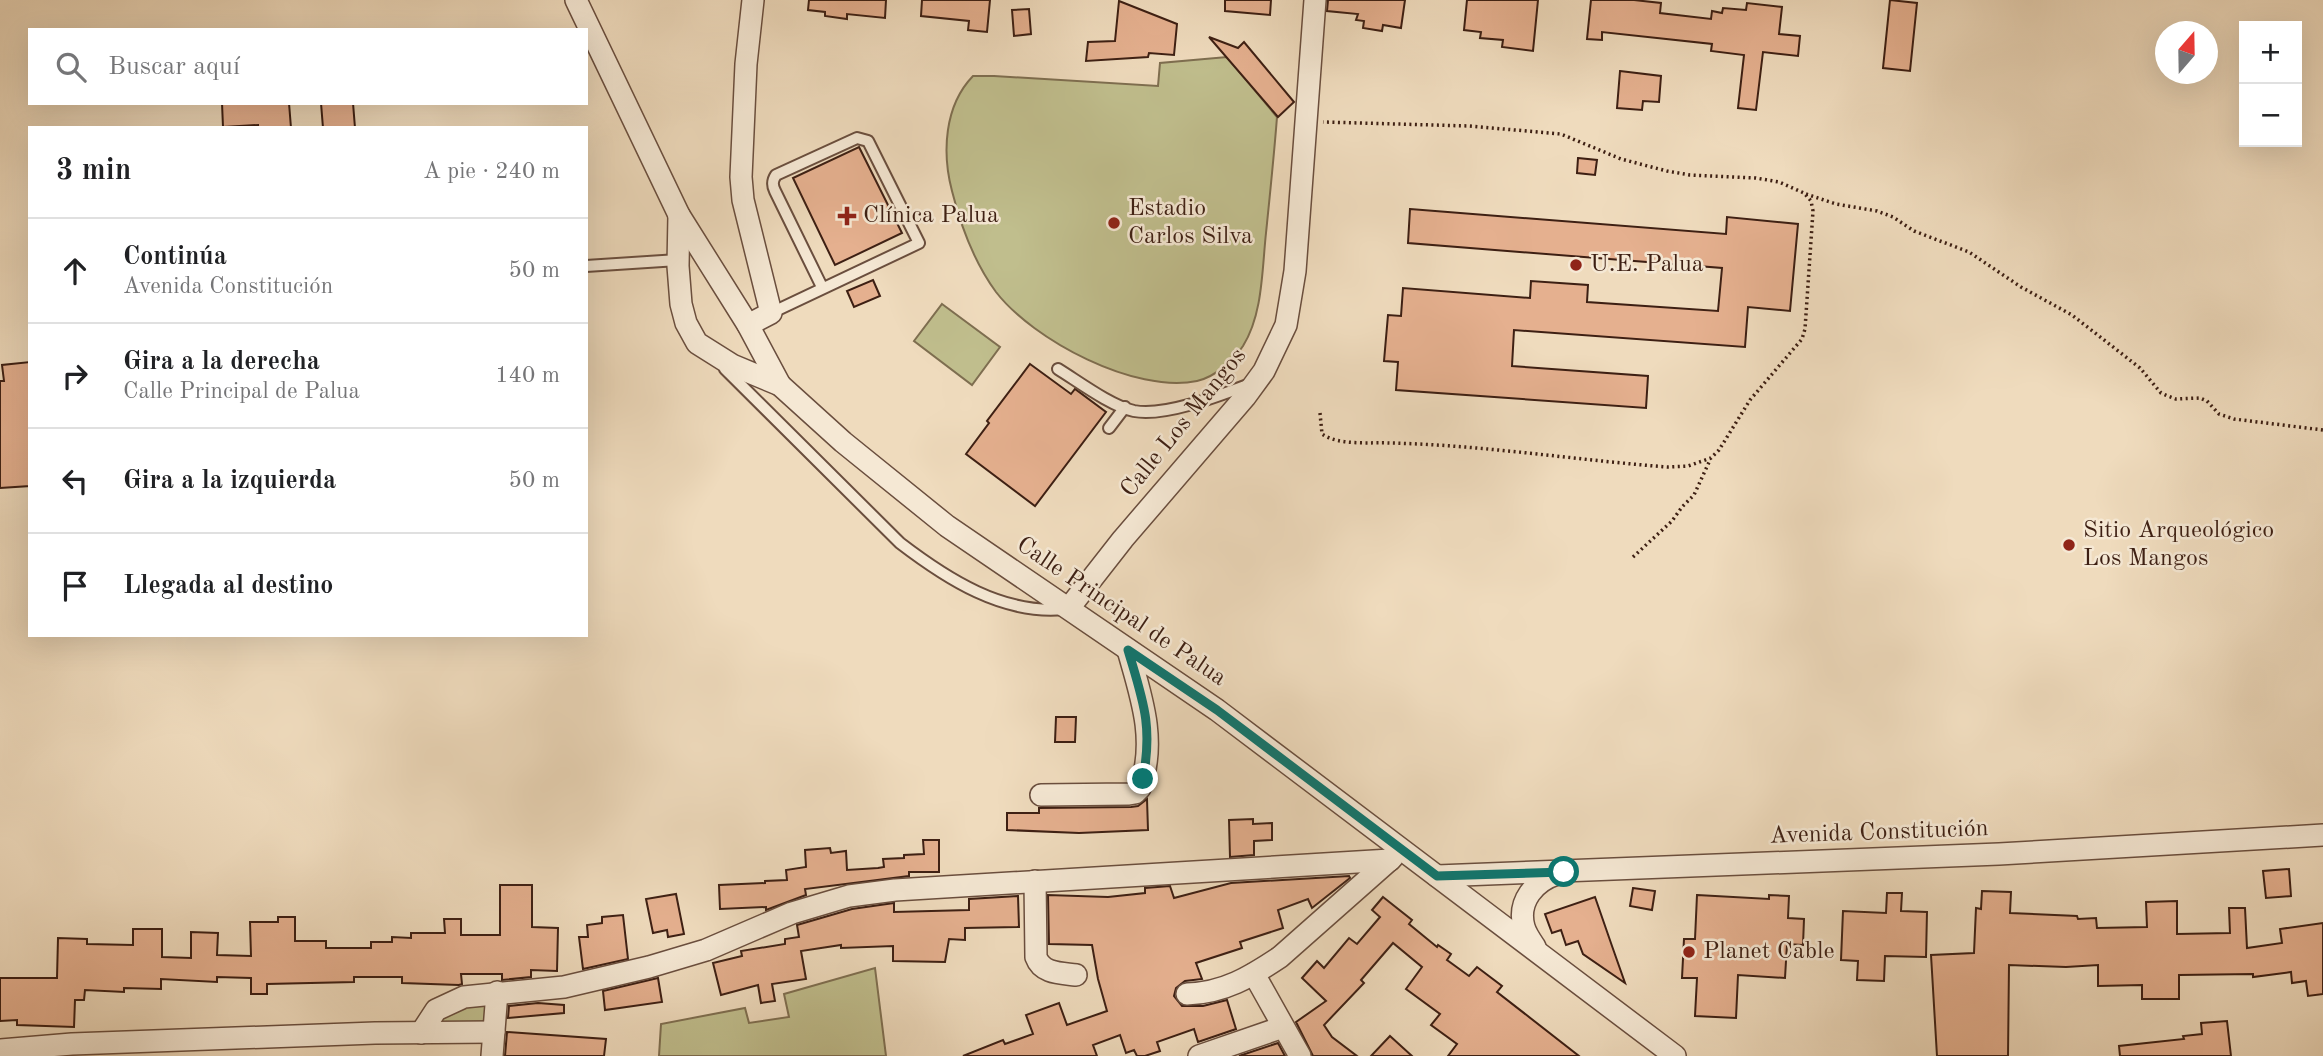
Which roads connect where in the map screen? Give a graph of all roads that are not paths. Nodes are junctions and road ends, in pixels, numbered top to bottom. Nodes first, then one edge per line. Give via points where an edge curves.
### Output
1 (576, 0) edge
2 (753, 0) edge
3 (1315, 0) edge
4 (679, 215) junction
5 (678, 260) junction
6 (588, 266) edge
7 (822, 287) junction
8 (771, 313) junction
9 (748, 325) junction
10 (697, 343) junction
11 (1058, 369) dead end
12 (1256, 382) junction
13 (780, 386) junction
14 (1125, 407) junction
15 (1109, 428) dead end
16 (1069, 608) junction
17 (1128, 650) junction
18 (1041, 795) dead end
19 (2323, 835) edge
20 (1396, 854) junction
21 (1564, 872) junction
22 (1437, 876) junction
23 (1035, 881) junction
24 (1538, 952) junction
25 (1254, 974) junction
26 (1076, 975) dead end
27 (497, 992) junction
28 (1187, 994) dead end
29 (1283, 1027) junction
30 (494, 1032) junction
31 (421, 1033) junction
32 (0, 1050) edge
33 (492, 1056) edge
34 (1199, 1056) edge
35 (1300, 1056) edge
36 (1675, 1056) edge

1 - 4 street, Calle Principal de Palua
2 - 8 street via 742,188
3 - 12 street, Calle Los Mangos via 1290,308 1278,344
4 - 5 street, Calle Principal de Palua
4 - 9 street, Calle Principal de Palua
5 - 6 lane
5 - 10 street, Calle Principal de Palua via 681,304
7 - 7 lane via 772,184 776,175 863,138 919,243
7 - 8 lane
8 - 9 street
9 - 13 street, Calle Principal de Palua
10 - 13 street, Calle Principal de Palua
10 - 16 lane via 919,558 985,596 1014,606 1042,611
11 - 14 lane
12 - 14 lane via 1181,407 1147,412
12 - 16 street, Calle Los Mangos
13 - 16 street, Calle Principal de Palua via 918,503
14 - 15 lane
16 - 17 street, Calle Principal de Palua
17 - 18 street via 1147,728 1140,788 1129,794
17 - 20 street, Calle Principal de Palua via 1217,710
19 - 21 street, Avenida Constitución
20 - 22 street, Calle Principal de Palua
20 - 23 street
20 - 25 street via 1280,957
21 - 22 street, Avenida Constitución
21 - 24 street via 1536,883 1525,901 1524,928
22 - 24 street, Calle Principal de Palua
23 - 26 street via 1038,963 1054,973
23 - 27 street via 849,896 649,967 564,987
24 - 36 street, Calle Principal de Palua
25 - 28 street via 1231,986
25 - 29 street
27 - 30 street
27 - 31 street via 447,1003 436,1010
29 - 34 street
29 - 35 street
30 - 31 street
30 - 33 street
31 - 32 street

